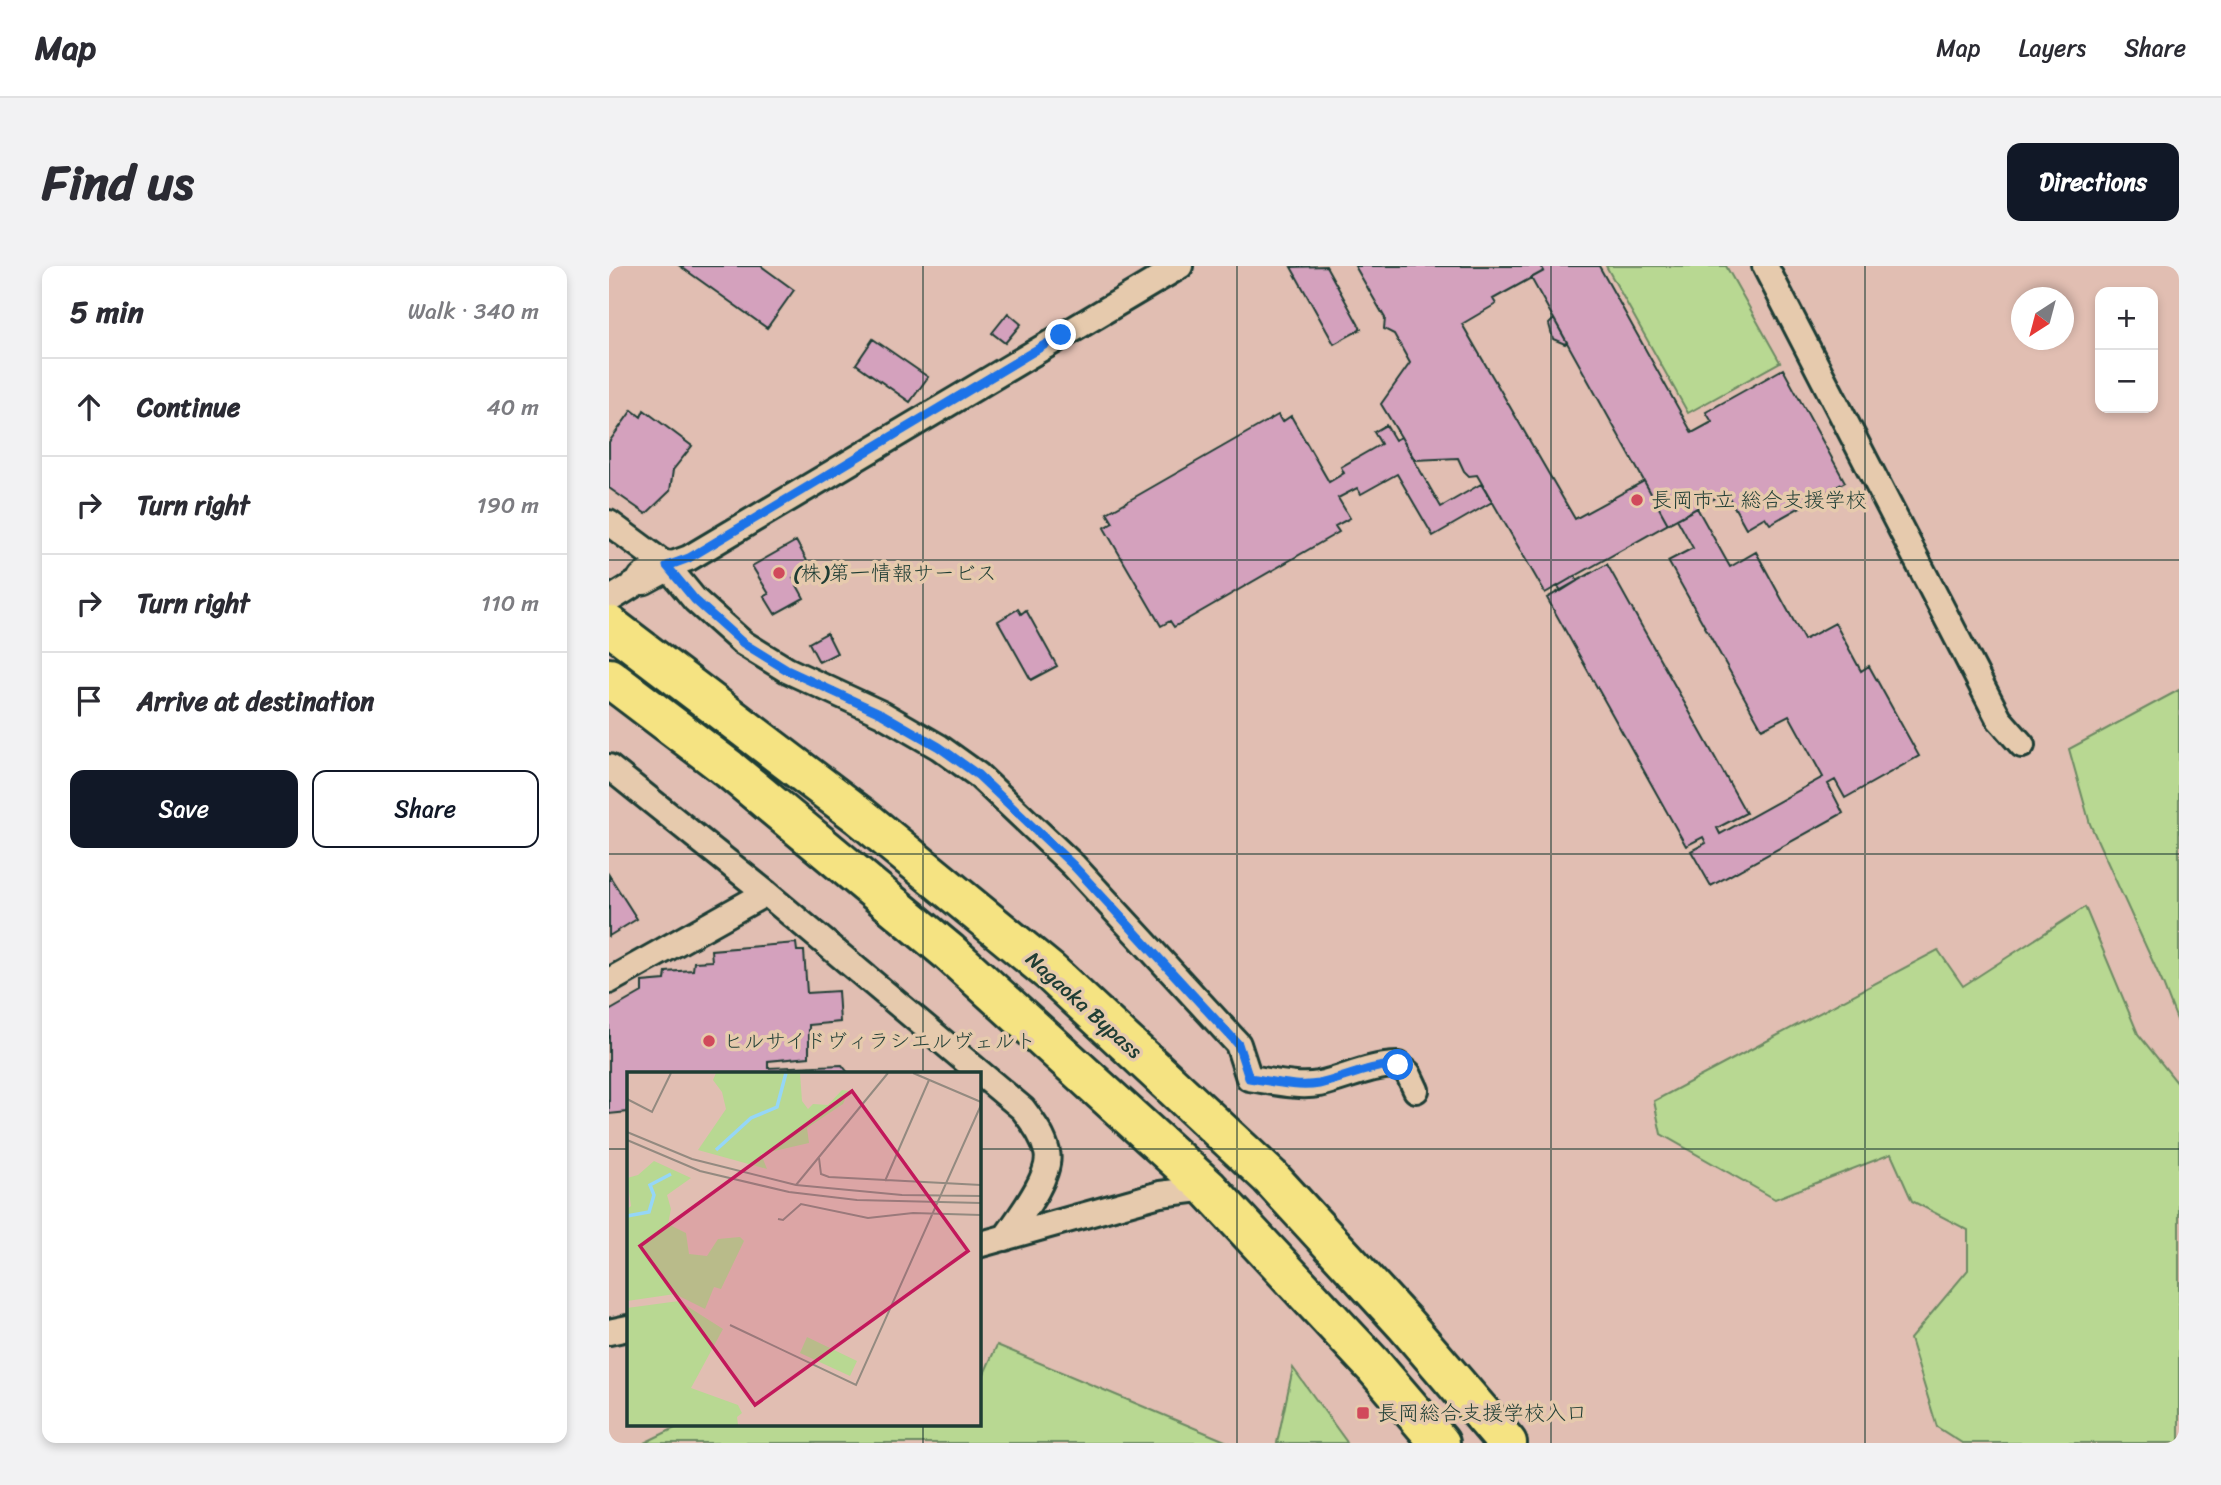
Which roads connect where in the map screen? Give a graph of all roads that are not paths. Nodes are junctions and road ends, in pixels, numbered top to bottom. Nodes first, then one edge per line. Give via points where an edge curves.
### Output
1 (1179, 266) edge
2 (1765, 266) edge
3 (609, 523) edge
4 (655, 573) junction
5 (609, 600) edge
6 (609, 625) edge
7 (609, 678) edge
8 (2022, 745) dead end
9 (609, 767) edge
10 (766, 893) junction
11 (609, 981) edge
12 (979, 1072) edge
13 (980, 1073) edge
14 (1416, 1090) dead end
15 (1208, 1188) junction
16 (1005, 1238) junction
17 (980, 1244) edge
18 (627, 1328) edge
19 (609, 1332) edge
20 (1440, 1443) edge
21 (1507, 1443) edge

1 - 4 street via 689,558
2 - 8 street via 1999,719
3 - 4 street
4 - 5 street
4 - 14 street via 695,600 743,643 787,670 882,714 978,775 1073,865 1238,1044 1249,1078 1304,1086 1381,1065 1398,1065
6 - 21 highway, Nagaoka Bypass via 860,816 1050,972 1270,1177
7 - 15 highway via 729,769 949,951
9 - 10 street
10 - 11 street
10 - 12 street
13 - 16 street via 1023,1109 1048,1155 1045,1173
15 - 16 street via 1160,1194
15 - 20 highway
16 - 17 street
18 - 19 street

